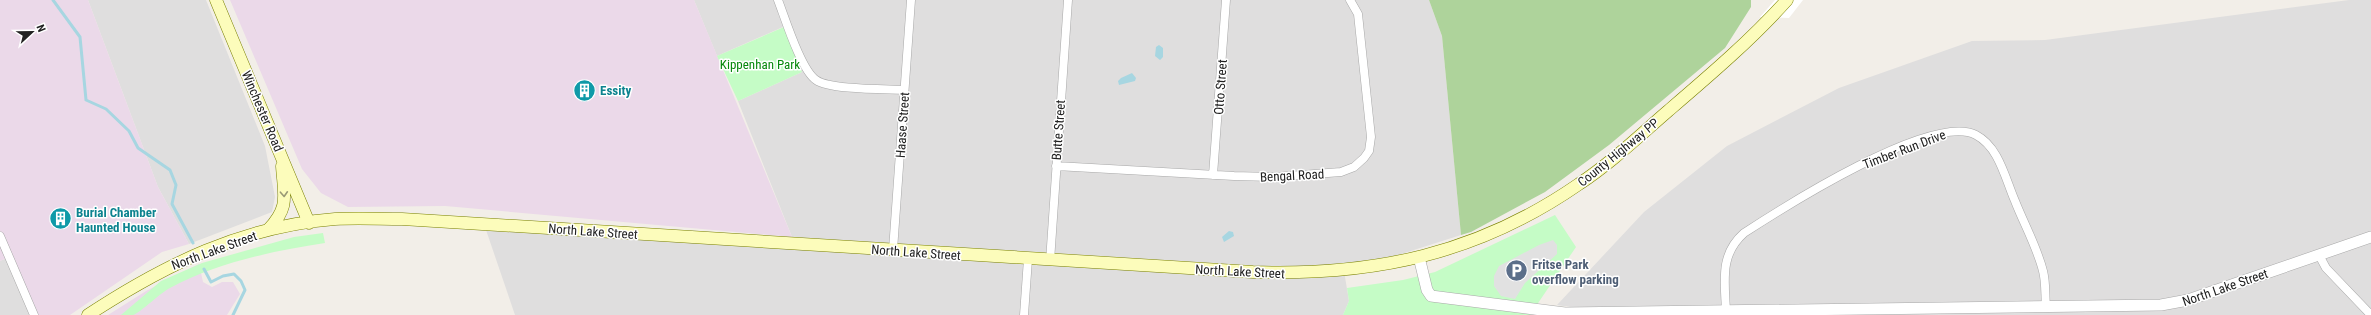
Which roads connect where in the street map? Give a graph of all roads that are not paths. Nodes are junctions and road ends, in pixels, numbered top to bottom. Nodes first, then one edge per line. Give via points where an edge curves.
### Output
1 (216, 0) edge
2 (778, 0) edge
3 (911, 0) edge
4 (1068, 0) edge
5 (1226, 0) edge
6 (1787, 0) edge
7 (1351, 1) edge
8 (904, 90) junction
9 (281, 155) junction
10 (1056, 166) junction
11 (1213, 175) junction
12 (309, 222) junction
13 (268, 230) junction
14 (0, 236) edge
15 (2371, 237) edge
16 (893, 250) junction
17 (2319, 255) junction
18 (1419, 257) junction
19 (1028, 259) junction
20 (1050, 261) junction
21 (2046, 307) junction
22 (1726, 312) junction
23 (34, 315) edge
24 (88, 315) edge
25 (1024, 315) edge
26 (2371, 315) edge

1 - 9 main road, Winchester Road
2 - 8 street via 806,69 816,81 829,85
3 - 8 street, Haase Street
4 - 10 street, Butte Street
5 - 11 street, Otto Street
6 - 18 main road, County Highway PP via 1729,59 1617,155 1579,184 1508,225 1462,244
7 - 11 street, Bengal Road via 1358,14 1371,137 1369,151 1364,158 1354,167 1341,172 1275,177
8 - 16 street, Haase Street
9 - 12 main road, Winchester Road
9 -> 13 main road via 284,208 280,217
10 - 11 street, Bengal Road
10 - 20 street, Butte Street
12 - 13 main road, North Lake Street
12 - 16 main road, North Lake Street via 402,219
13 - 24 main road, North Lake Street via 232,240 187,258 148,277
14 - 23 street
15 - 17 street, North Lake Street
16 - 19 main road, North Lake Street
17 - 21 street, North Lake Street via 2178,303
17 - 26 street via 2326,268
18 - 20 main road, North Lake Street via 1366,268 1303,274
18 - 22 street, North Lake Street via 1429,294 1440,298 1565,314
19 - 20 main road, North Lake Street
19 - 25 street
21 - 22 street, North Lake Street
21 - 22 street, Timber Run Drive via 2040,262 1996,156 1983,139 1955,130 1933,135 1865,163 1823,184 1744,233 1736,240 1726,257

